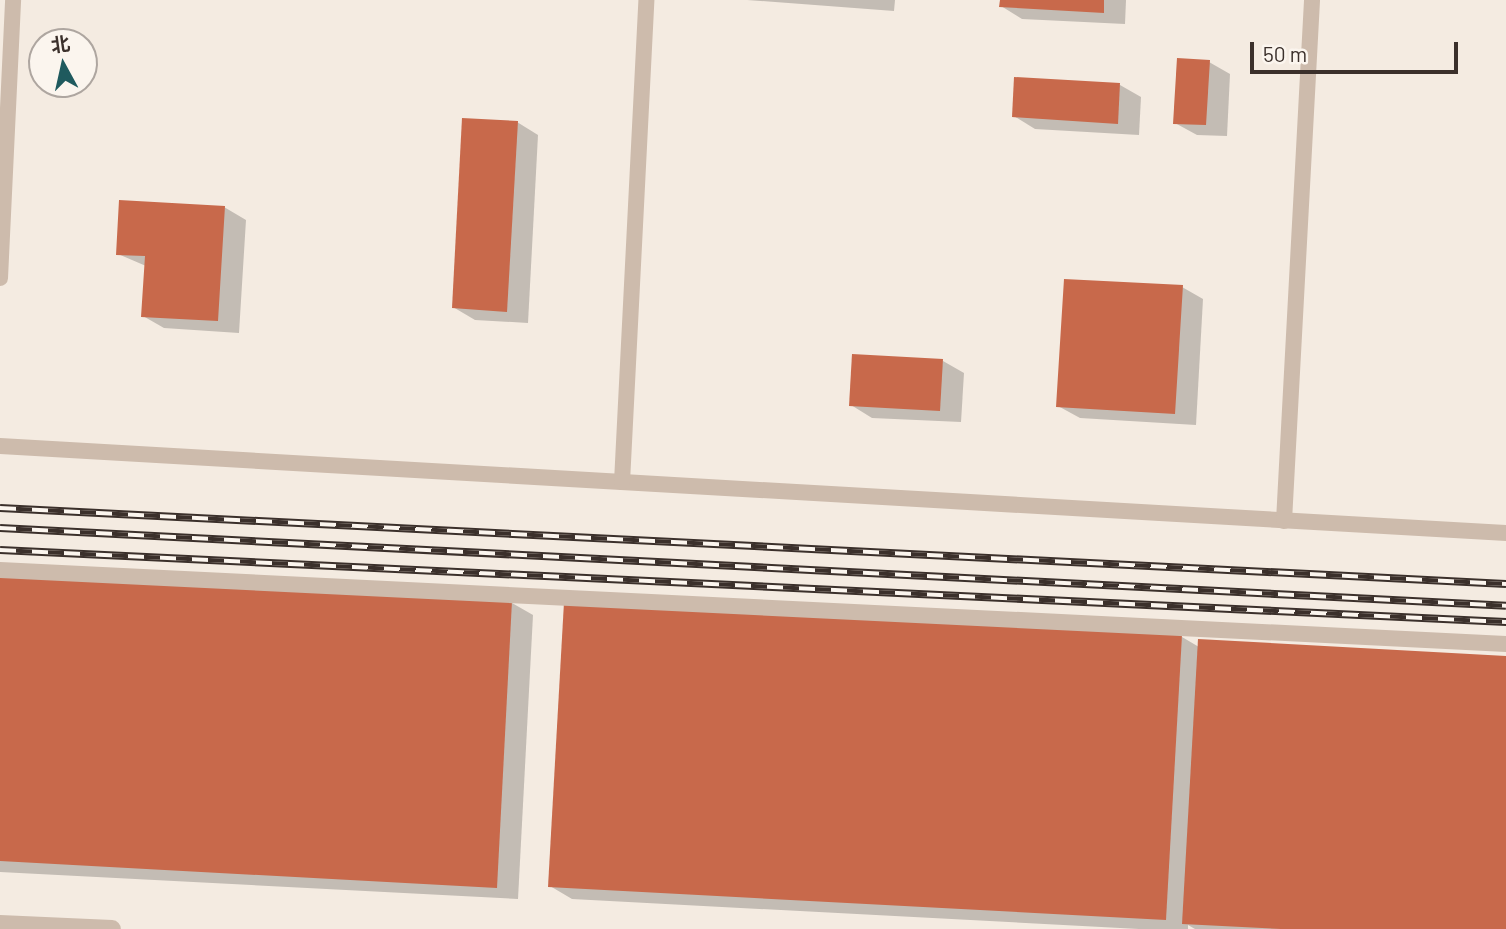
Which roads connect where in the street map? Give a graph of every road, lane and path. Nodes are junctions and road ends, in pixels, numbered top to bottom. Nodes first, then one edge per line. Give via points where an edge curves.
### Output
1 (13, 0) edge
2 (646, 0) edge
3 (1312, 0) edge
4 (0, 278) edge
5 (0, 446) edge
6 (622, 482) junction
7 (1284, 521) junction
8 (1506, 533) edge
9 (0, 569) edge
10 (1506, 644) edge
11 (0, 923) edge
12 (112, 929) edge

1 - 4 lane
2 - 6 lane
3 - 7 lane
5 - 6 lane
6 - 7 lane
7 - 8 lane
9 - 10 lane
11 - 12 street

